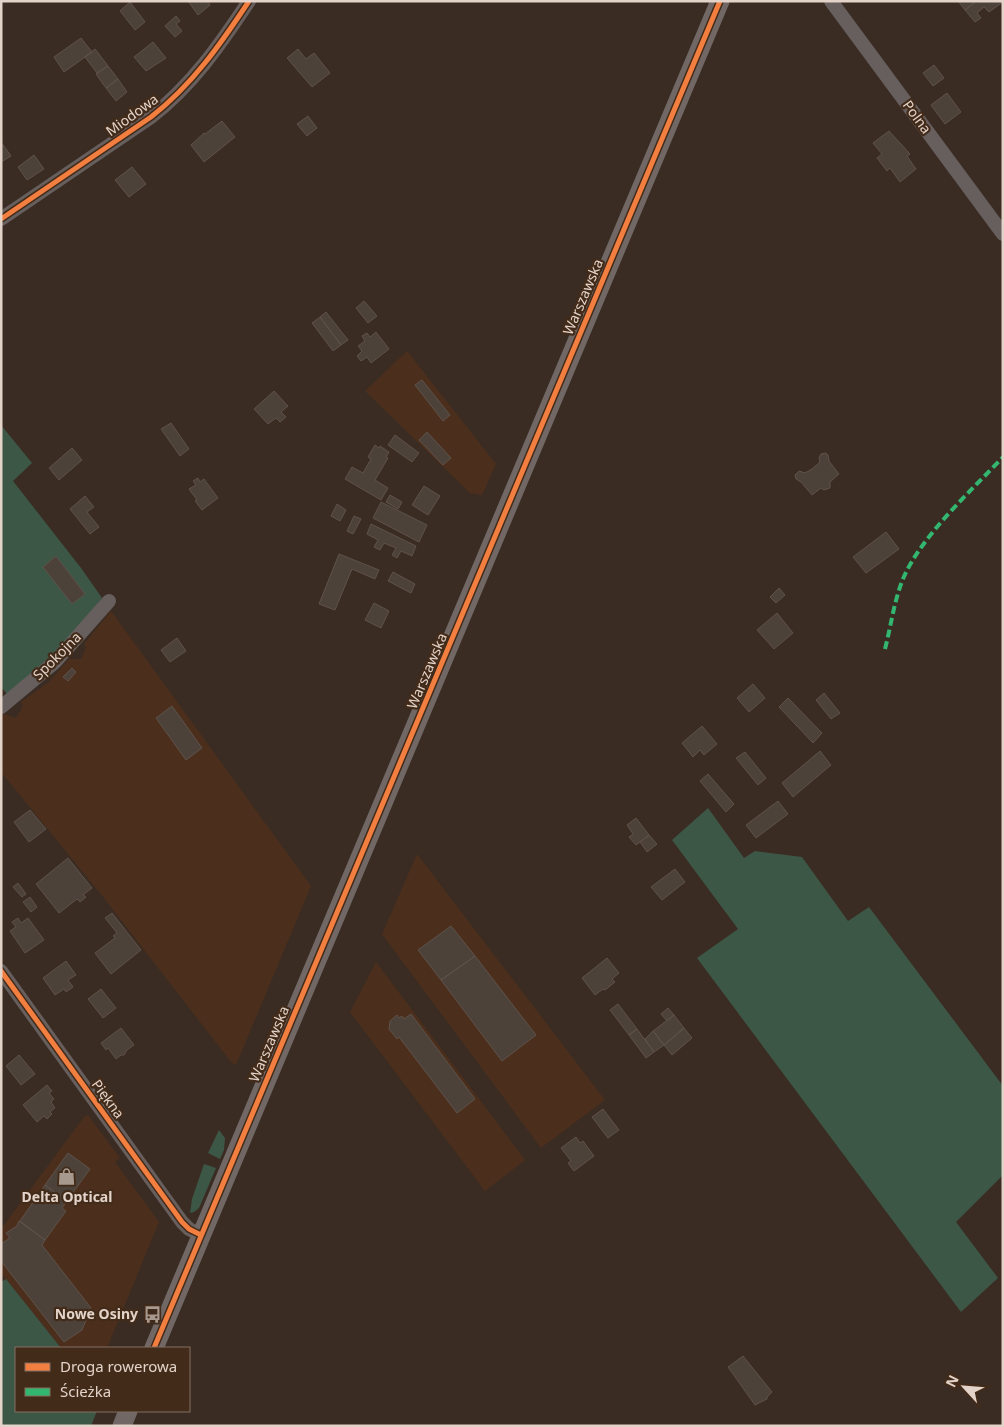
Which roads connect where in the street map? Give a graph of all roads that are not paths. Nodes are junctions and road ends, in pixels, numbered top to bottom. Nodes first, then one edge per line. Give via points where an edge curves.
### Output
1 (249, 1) edge
2 (720, 1) edge
3 (831, 1) edge
4 (1, 219) edge
5 (1003, 234) edge
6 (109, 601) dead end
7 (1, 707) edge
8 (1, 970) edge
9 (201, 1235) junction
10 (154, 1347) edge
11 (128, 1412) edge
12 (122, 1426) edge

1 - 4 street, Miodowa via 208,60 170,101
2 - 9 main road, Warszawska
3 - 5 street, Polna
6 - 7 street, Spokojna via 55,662
8 - 9 street, Piękna via 182,1222
9 - 10 main road, Warszawska
11 - 12 main road

